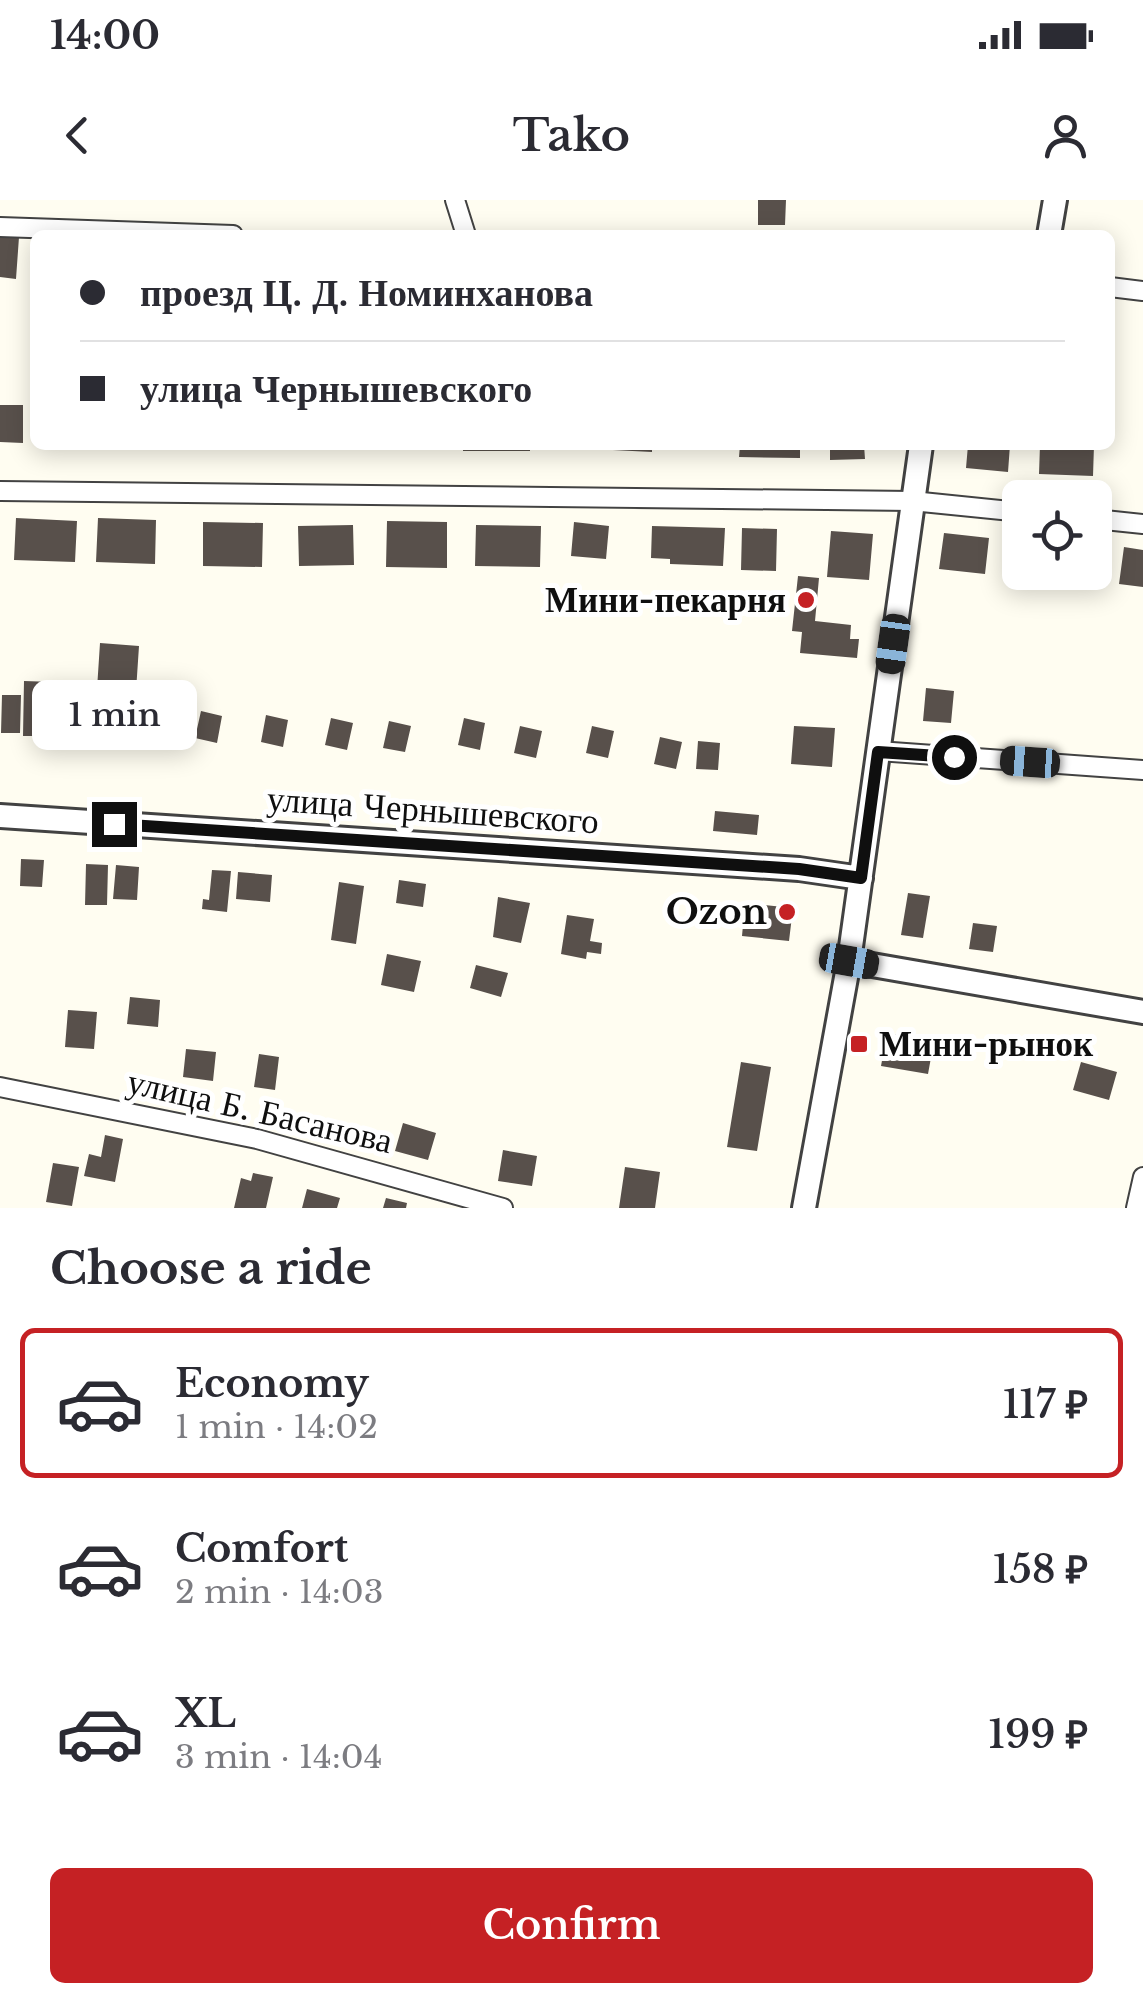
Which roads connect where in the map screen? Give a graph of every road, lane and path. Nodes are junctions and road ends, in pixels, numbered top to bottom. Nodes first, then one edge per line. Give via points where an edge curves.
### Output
1 (455, 200) edge
2 (1055, 200) edge
3 (0, 227) edge
4 (87, 230) edge
5 (464, 230) edge
6 (1050, 230) edge
7 (1115, 288) edge
8 (1143, 291) edge
9 (920, 450) edge
10 (0, 492) edge
11 (912, 501) junction
12 (1002, 510) edge
13 (1112, 521) edge
14 (1143, 524) edge
15 (878, 752) junction
16 (1143, 770) edge
17 (0, 816) edge
18 (861, 878) junction
19 (849, 961) junction
20 (1143, 1012) edge
21 (0, 1088) edge
22 (1143, 1178) edge
23 (503, 1208) edge
24 (804, 1208) edge
25 (1136, 1208) edge

1 - 5 street
2 - 6 street
3 - 4 street
7 - 8 street
9 - 11 street
10 - 11 street
11 - 12 street
11 - 15 street
13 - 14 street
15 - 16 street
15 - 18 street
17 - 18 street, улица Чернышевского via 780,867
18 - 19 street
19 - 20 street
19 - 24 street
21 - 23 street, улица Б. Басанова via 257,1139
22 - 25 street

